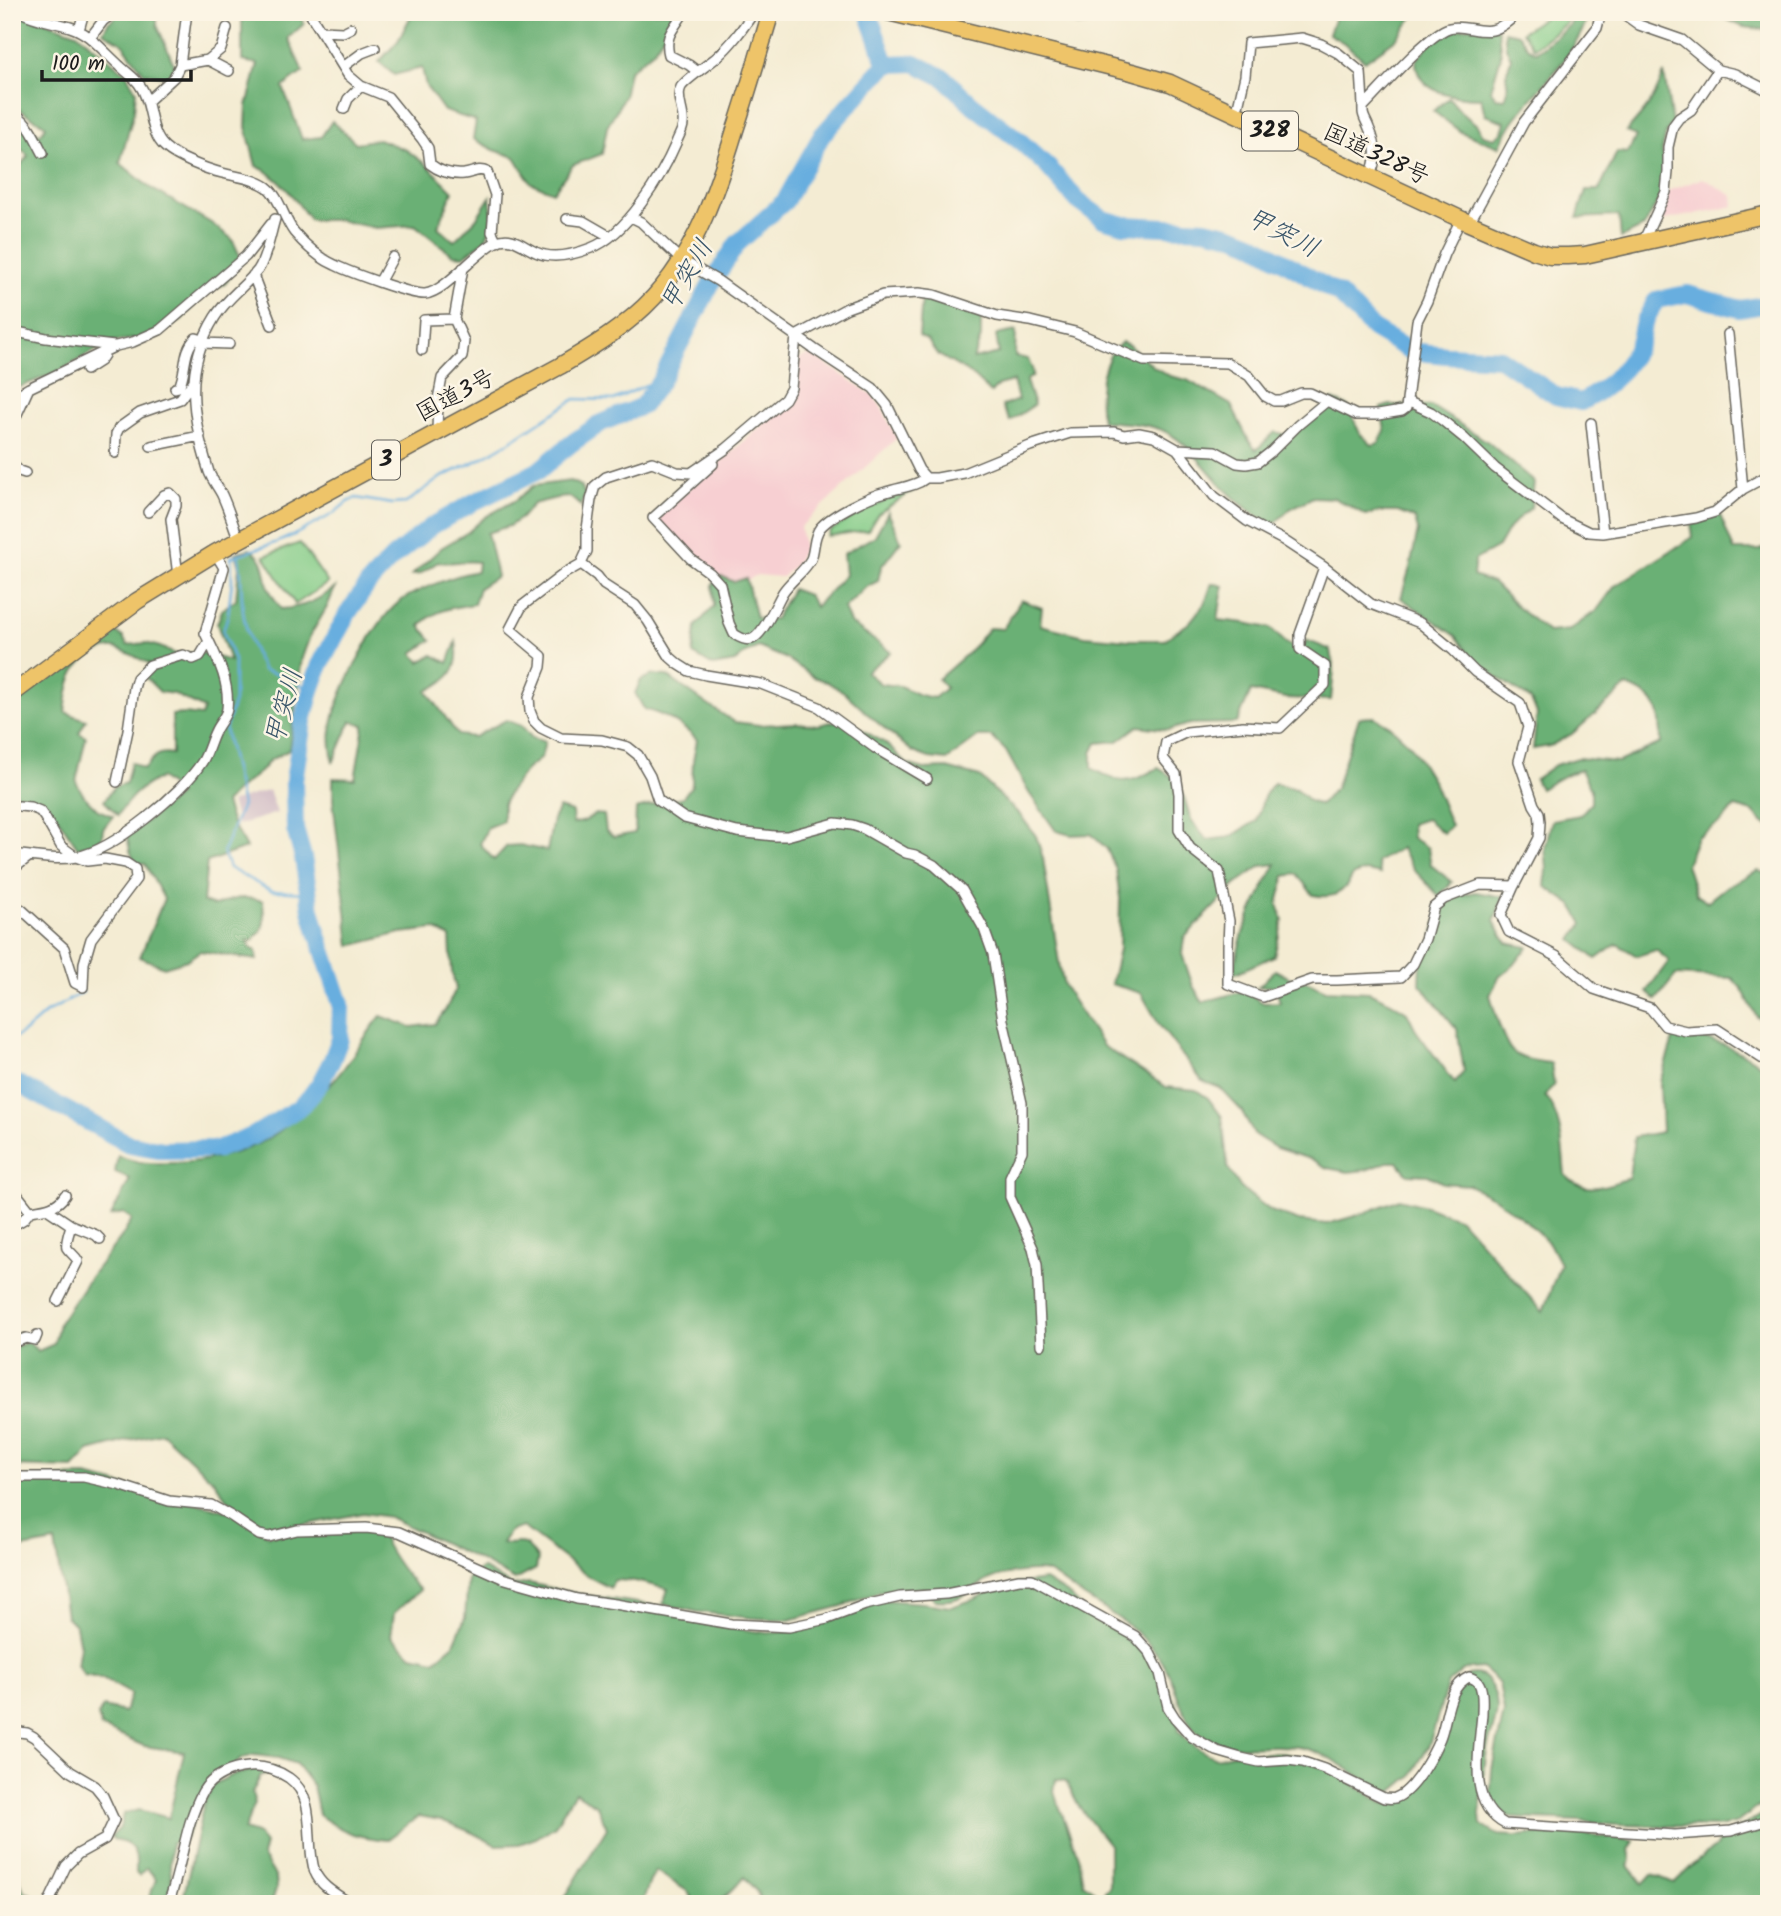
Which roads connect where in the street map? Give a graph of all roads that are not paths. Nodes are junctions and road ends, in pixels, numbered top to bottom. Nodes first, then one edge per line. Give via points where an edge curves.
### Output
1 (21, 12) edge
2 (84, 12) edge
3 (115, 12) edge
4 (187, 12) edge
5 (309, 12) edge
6 (684, 12) edge
7 (754, 12) edge
8 (771, 12) edge
9 (888, 12) edge
10 (1519, 12) edge
11 (1601, 12) edge
12 (1621, 12) edge
13 (227, 28) dead end
14 (351, 28) dead end
15 (79, 30) junction
16 (321, 31) junction
17 (90, 38) junction
18 (376, 48) dead end
19 (208, 60) junction
20 (180, 65) junction
21 (343, 66) junction
22 (1718, 70) junction
23 (229, 71) dead end
24 (698, 72) junction
25 (361, 86) junction
26 (1769, 91) edge
27 (148, 101) junction
28 (1364, 106) junction
29 (344, 109) dead end
30 (12, 112) edge
31 (1236, 115) junction
32 (43, 153) dead end
33 (1370, 177) junction
34 (583, 214) dead end
35 (1769, 214) edge
36 (279, 216) junction
37 (631, 217) junction
38 (567, 219) dead end
39 (1465, 221) junction
40 (592, 225) junction
41 (609, 236) junction
42 (497, 242) junction
43 (1643, 242) junction
44 (681, 260) junction
45 (463, 268) junction
46 (399, 271) dead end
47 (253, 275) junction
48 (380, 281) junction
49 (454, 319) junction
50 (272, 325) dead end
51 (12, 331) edge
52 (1728, 334) dead end
53 (796, 336) junction
54 (203, 341) junction
55 (229, 344) dead end
56 (112, 348) junction
57 (422, 350) dead end
58 (86, 370) dead end
59 (193, 382) junction
60 (29, 388) junction
61 (175, 388) dead end
62 (12, 398) edge
63 (1327, 401) junction
64 (1406, 401) junction
65 (1591, 423) dead end
66 (12, 425) edge
67 (437, 432) junction
68 (200, 436) junction
69 (151, 446) dead end
70 (726, 449) junction
71 (1177, 449) junction
72 (115, 453) dead end
73 (12, 464) edge
74 (25, 473) dead end
75 (1769, 475) edge
76 (926, 478) junction
77 (1742, 489) junction
78 (148, 512) dead end
79 (1603, 533) junction
80 (239, 540) junction
81 (215, 553) junction
82 (581, 564) junction
83 (1324, 567) junction
84 (178, 576) junction
85 (209, 641) junction
86 (12, 694) edge
87 (927, 779) dead end
88 (117, 782) dead end
89 (19, 806) dead end
90 (12, 854) edge
91 (30, 856) junction
92 (76, 857) junction
93 (12, 866) edge
94 (1514, 886) junction
95 (12, 907) edge
96 (1769, 1063) edge
97 (12, 1188) edge
98 (65, 1195) dead end
99 (47, 1209) junction
100 (30, 1211) junction
101 (71, 1225) junction
102 (12, 1226) edge
103 (100, 1239) dead end
104 (58, 1301) dead end
105 (37, 1335) dead end
106 (12, 1343) edge
107 (1041, 1345) dead end
108 (12, 1478) edge
109 (12, 1731) edge
110 (1769, 1820) edge
111 (49, 1902) edge
112 (60, 1904) edge
113 (168, 1904) edge
114 (351, 1904) edge

1 - 15 street
2 - 15 street
3 - 17 street
4 - 20 street
5 - 16 street
6 - 24 street via 666,44 669,55
7 - 24 street via 738,35
8 - 44 highway, 国道3号 / 3 via 717,188
9 - 31 highway, 国道328号 / 328 via 1148,76
10 - 28 street via 1491,30 1445,29
11 - 39 street via 1597,28 1524,122
12 - 22 street via 1639,25 1682,40
13 - 19 street via 221,49
14 - 16 street
15 - 17 street
16 - 21 street
17 - 27 street via 140,84
18 - 21 street
19 - 20 street
19 - 23 street
20 - 27 street
21 - 25 street
22 - 26 street
22 - 43 street via 1691,110 1673,126 1666,192
24 - 37 street via 681,86 683,125 667,164
25 - 29 street
25 - 42 street via 388,97 422,139 430,164 439,171 486,172 495,195 492,232
27 - 36 street via 162,145 220,173 268,188 276,197
28 - 31 street via 1361,72 1338,53 1302,38 1248,43
28 - 33 street via 1377,158
30 - 32 street via 27,124
31 - 33 highway, 国道328号 / 328
33 - 39 highway, 国道328号 / 328
34 - 40 street
35 - 43 highway, 国道328号 / 328
36 - 47 street
36 - 48 street via 311,250 334,265
36 - 56 street via 246,256 186,309 159,330
37 - 41 street
37 - 44 street
38 - 40 street
39 - 43 highway, 国道328号 / 328 via 1550,256 1586,255
39 - 64 street via 1444,254 1417,321
40 - 41 street
41 - 42 street via 594,247 546,256 513,240
42 - 45 street
44 - 53 street
44 - 67 highway, 国道3号 / 3 via 655,296 614,332
45 - 48 street via 437,291 422,294
45 - 49 street
46 - 48 street via 391,262
47 - 50 street
47 - 54 street via 215,315
49 - 57 street via 424,320
49 - 67 street via 464,341 462,357 442,378
51 - 56 street
52 - 77 street
53 - 63 street via 847,308 883,296 919,293 1074,332 1144,361 1228,363 1275,401 1304,393
53 - 70 street via 785,399
53 - 76 street via 873,388
54 - 55 street
54 - 59 street
54 - 61 street via 196,338 189,345 182,381
56 - 58 street
56 - 60 street
59 - 68 street
59 - 72 street via 180,399 141,413 119,428
60 - 62 street
60 - 66 street
63 - 64 street via 1365,415 1402,411
63 - 71 street via 1258,462 1237,463 1215,451
64 - 79 street via 1442,420 1562,519 1589,532
65 - 79 street
67 - 80 highway, 国道3号 / 3
68 - 69 street
68 - 80 street via 210,475
70 - 76 street via 653,518 720,584 734,634 748,640 755,638 784,591 809,563 820,528 867,499
70 - 82 street via 691,473 652,462 606,477 595,486 587,551
71 - 76 street via 1139,433 1070,433 964,473
71 - 83 street via 1214,496 1247,522
73 - 74 street
75 - 77 street
77 - 79 street via 1715,512
78 - 84 street via 164,495 170,493 176,499 171,519
80 - 81 highway, 国道3号 / 3
81 - 84 highway, 国道3号 / 3
81 - 85 street via 224,569 205,633
82 - 87 street via 635,605 670,657 689,671 761,684 819,707
82 - 107 street via 523,606 510,629 542,656 529,697 534,722 541,728 561,738 628,747 650,776 658,800 684,818 774,836 835,823 852,825 934,865 962,890 993,954 1022,1103 1022,1151 1010,1177 1010,1196 1037,1265
83 - 94 street via 1371,604 1420,623 1475,672 1520,703 1528,727 1519,761 1540,822 1539,838
83 - 94 street via 1300,634 1300,649 1325,666 1325,685 1280,728 1243,726 1187,732 1166,742 1163,758 1176,774 1179,793 1179,830 1189,848 1219,871 1229,921 1228,984 1263,997 1312,980 1401,977 1425,939 1433,907 1480,885
84 - 86 highway, 国道3号 / 3 via 125,609
85 - 88 street via 200,656 150,666 138,677
85 - 92 street via 223,672 227,712 204,760 134,828 103,848
89 - 92 street via 40,811 61,846
90 - 91 street
91 - 92 street
91 - 93 street
92 - 95 street via 87,862 126,863 135,869 136,879 91,939 83,987 75,984 64,948 21,909
94 - 96 street via 1502,915 1509,932 1556,957 1594,989 1650,1008 1665,1026 1686,1031 1717,1029
97 - 100 street
98 - 99 street
99 - 100 street
99 - 101 street
100 - 102 street
101 - 103 street
101 - 104 street via 66,1245 78,1261
105 - 106 street via 35,1340
108 - 110 street via 84,1477 169,1500 211,1505 269,1538 297,1530 399,1532 502,1578 577,1599 730,1624 789,1627 900,1597 1032,1579 1135,1636 1160,1673 1164,1697 1175,1718 1192,1737 1217,1751 1259,1762 1303,1762 1384,1798 1395,1798 1421,1774 1440,1738 1451,1699 1460,1681 1469,1677 1480,1685 1483,1700 1479,1787 1493,1818 1505,1824 1675,1835 1731,1831
109 - 111 street via 34,1737 69,1771 95,1786 114,1820 105,1839 66,1866
111 - 112 street
113 - 114 street via 205,1788 219,1775 260,1766 283,1773 298,1784 307,1801 316,1875

